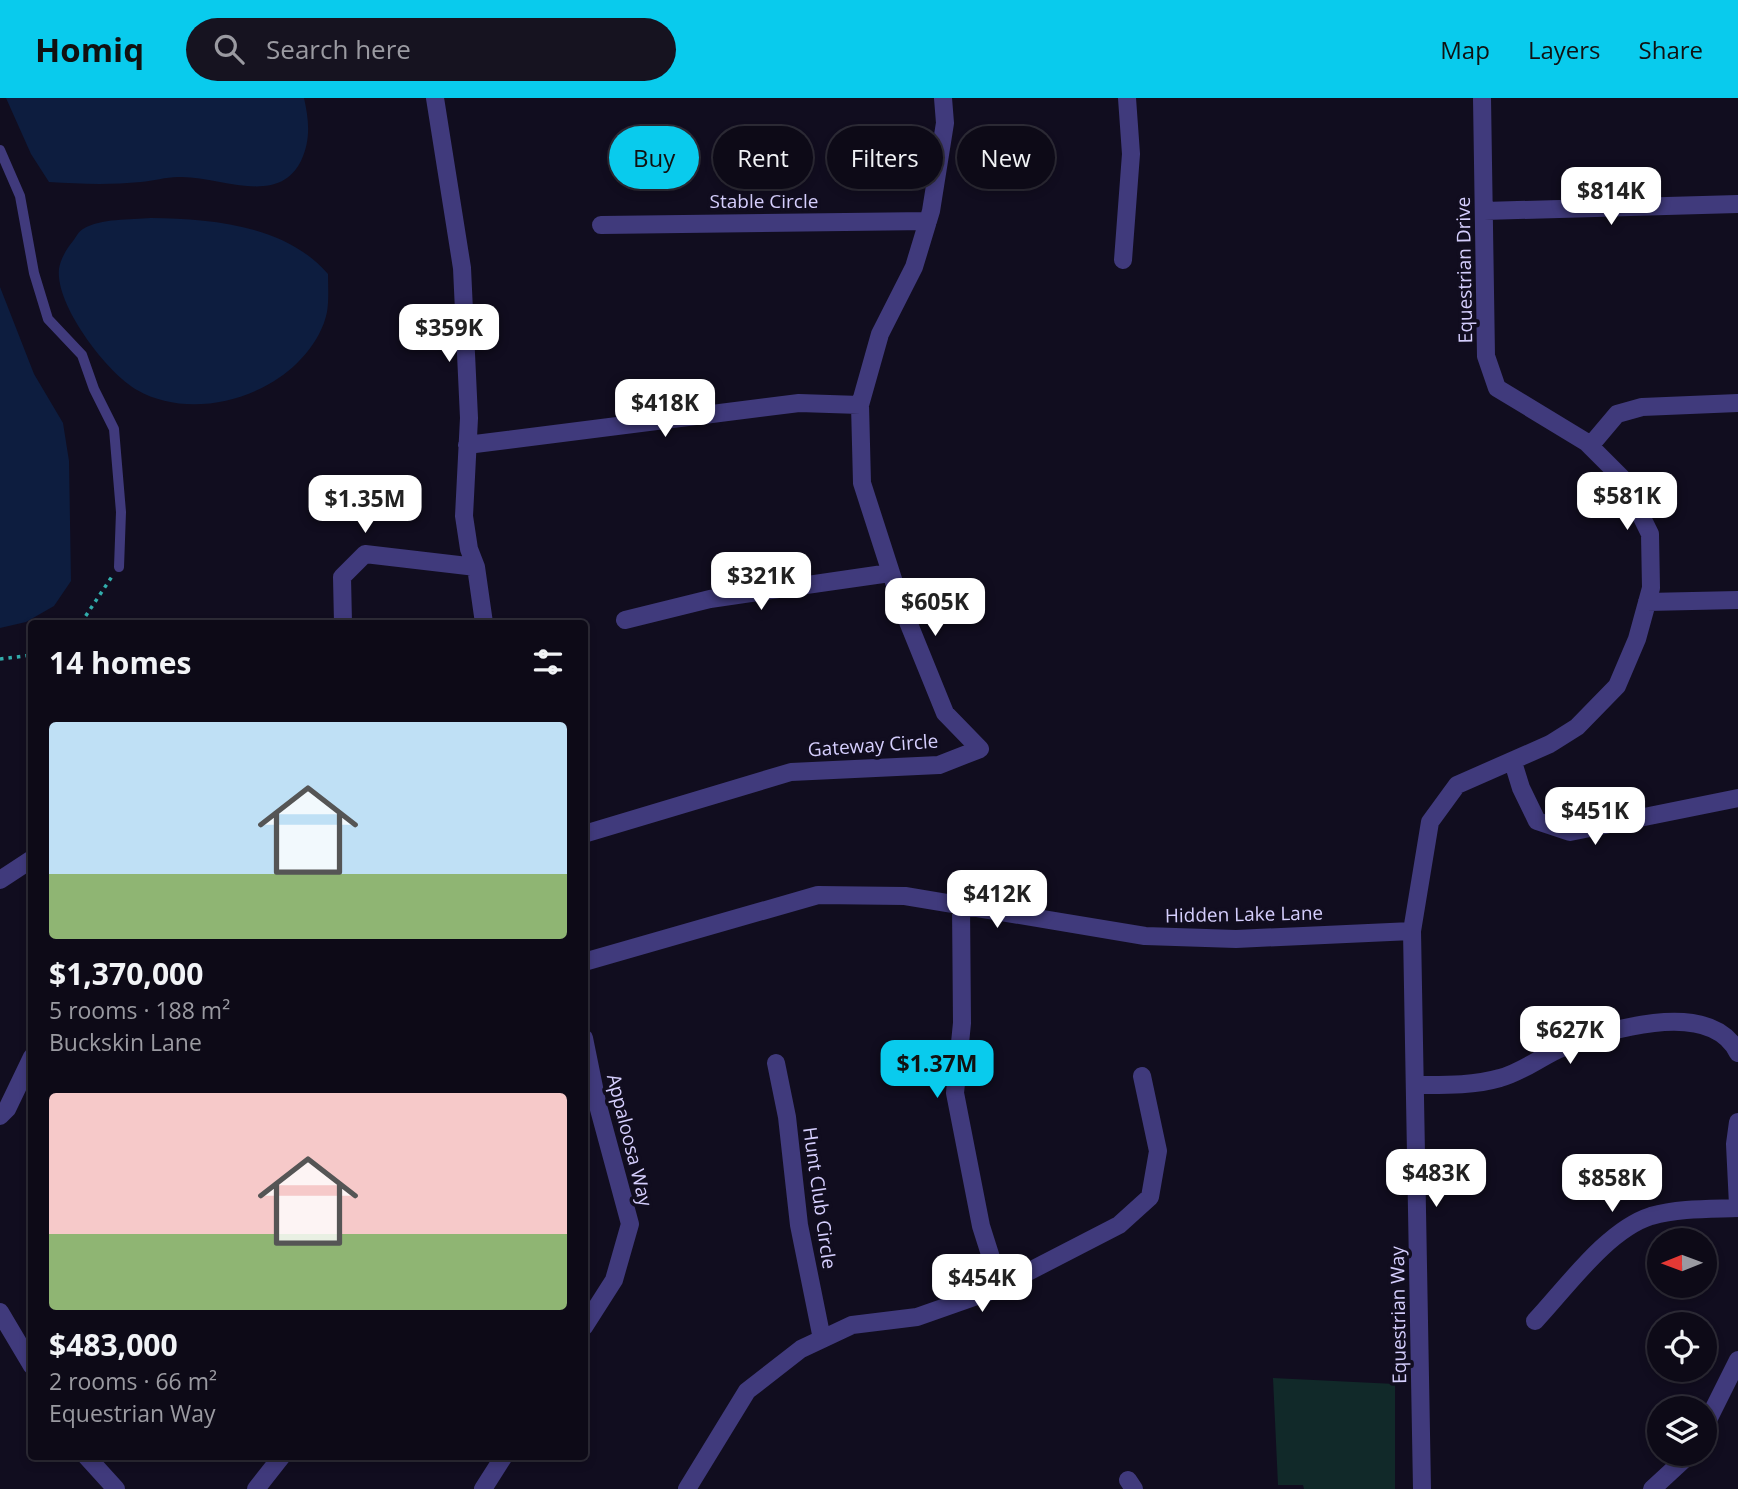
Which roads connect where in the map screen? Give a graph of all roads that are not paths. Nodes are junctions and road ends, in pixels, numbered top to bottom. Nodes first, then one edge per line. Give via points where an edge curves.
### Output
1 (435, 98) edge
2 (943, 98) edge
3 (1127, 98) edge
4 (1482, 98) edge
5 (0, 150) edge
6 (1738, 204) edge
7 (1484, 211) junction
8 (928, 221) junction
9 (601, 225) dead end
10 (1123, 260) dead end
11 (1738, 403) edge
12 (860, 405) junction
13 (467, 445) junction
14 (1590, 446) junction
15 (119, 567) road end
16 (476, 567) junction
17 (890, 573) junction
18 (1738, 600) edge
19 (1647, 602) junction
20 (343, 620) edge
21 (484, 620) edge
22 (625, 620) dead end
23 (1513, 761) junction
24 (1738, 798) edge
25 (588, 833) edge
26 (28, 862) edge
27 (0, 880) edge
28 (961, 905) junction
29 (1412, 931) junction
30 (588, 961) edge
31 (1738, 1053) edge
32 (588, 1058) edge
33 (776, 1063) dead end
34 (28, 1065) edge
35 (1142, 1076) dead end
36 (1415, 1085) junction
37 (0, 1116) edge
38 (1738, 1122) edge
39 (1738, 1206) edge
40 (1000, 1286) junction
41 (0, 1312) edge
42 (588, 1321) edge
43 (1535, 1321) dead end
44 (822, 1339) junction
45 (28, 1359) edge
46 (1738, 1360) edge
47 (1717, 1402) edge
48 (90, 1460) edge
49 (279, 1460) edge
50 (501, 1460) edge
51 (1677, 1466) edge
52 (116, 1489) edge
53 (257, 1489) edge
54 (483, 1489) edge
55 (687, 1489) edge
56 (1422, 1489) edge
57 (1652, 1489) edge

1 - 13 street via 462,268 468,342
2 - 8 street, Gateway Circle via 945,123
3 - 10 street via 1131,154
4 - 7 street, Equestrian Drive
5 - 15 lane via 20,196 48,319 82,355 114,429 121,512
6 - 7 street
7 - 14 street, Equestrian Drive via 1486,356 1497,388
8 - 9 street, Stable Circle
8 - 12 street, Gateway Circle via 914,267 880,334
11 - 14 street via 1642,407 1617,414
12 - 13 street via 799,403
12 - 17 street, Gateway Circle via 862,483
13 - 16 street via 464,516
14 - 19 street, Equestrian Drive via 1623,479 1650,534
16 - 20 street via 365,554 342,577
16 - 21 street
17 - 22 street via 710,599
17 - 25 street, Gateway Circle via 945,713 980,749 939,765 791,772
18 - 19 street
19 - 23 street, Equestrian Drive via 1617,685 1577,727
23 - 24 street via 1537,821 1570,832
23 - 29 street, Equestrian Drive via 1457,785 1430,822
26 - 27 street
28 - 29 street, Hidden Lake Lane via 1145,936 1236,939
28 - 30 street, Hidden Lake Lane via 905,896 818,895
28 - 40 street via 962,1023 955,1093 981,1226
29 - 36 street, Equestrian Way
31 - 36 street via 1716,1028 1692,1021 1659,1023 1559,1050 1501,1078
32 - 42 street, Appaloosa Way via 630,1224 614,1280
33 - 44 street, Hunt Club Circle via 799,1225
34 - 37 street
35 - 40 street via 1157,1151 1150,1197 1119,1225
36 - 56 street, Equestrian Way
38 - 39 street
39 - 43 street via 1678,1210 1628,1226
40 - 44 street via 917,1317 852,1325
41 - 45 street
44 - 55 street via 801,1349 747,1391
46 - 47 street
48 - 52 street
49 - 53 street
50 - 54 street
51 - 57 street

